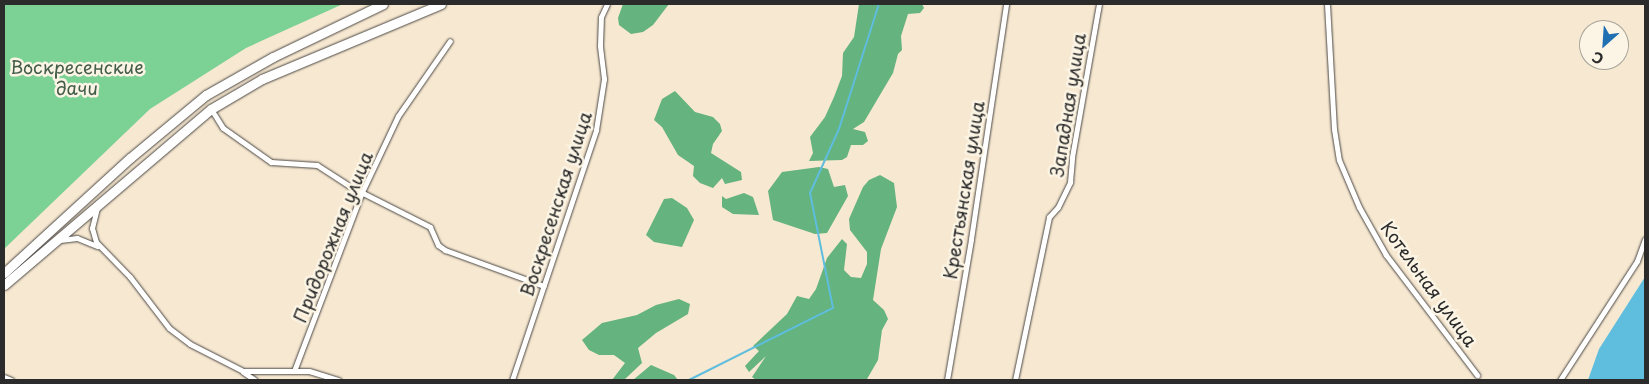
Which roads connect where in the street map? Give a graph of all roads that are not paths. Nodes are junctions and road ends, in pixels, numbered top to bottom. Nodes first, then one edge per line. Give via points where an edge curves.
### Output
1 (383, 4) edge
2 (441, 4) edge
3 (607, 4) edge
4 (1006, 4) edge
5 (1099, 4) edge
6 (1327, 4) edge
7 (450, 41) dead end
8 (212, 108) junction
9 (362, 192) junction
10 (99, 205) junction
11 (1645, 239) edge
12 (56, 241) junction
13 (102, 249) junction
14 (4, 273) edge
15 (4, 285) edge
16 (544, 286) junction
17 (243, 371) junction
18 (294, 371) junction
19 (1477, 375) dead end
20 (4, 377) edge
21 (11, 380) edge
22 (255, 380) edge
23 (339, 380) edge
24 (512, 380) edge
25 (947, 380) edge
26 (1015, 380) edge
27 (1560, 380) edge

1 - 14 main road via 273,57 206,95 130,158
2 - 8 main road via 262,79
3 - 16 street, Воскресенская улица via 601,18 604,80 598,121
4 - 25 street, Крестьянская улица via 972,239
5 - 26 street, Западная улица via 1070,182 1058,207 1049,217
6 - 19 street, Котельная улица via 1334,129 1339,160 1359,207 1386,255
7 - 9 street, Придорожная улица via 398,116
8 - 9 street via 223,128 271,162 317,165
8 - 10 main road
9 - 16 street via 430,227 438,245 445,250
9 - 18 street, Придорожная улица
10 - 12 main road
10 - 13 street via 92,228
11 - 27 street via 1637,261
12 - 13 street via 77,238
12 - 15 main road
13 - 17 street via 130,277 169,328 190,344
16 - 24 street, Воскресенская улица
17 - 18 street
17 - 22 street
18 - 23 street via 309,371
20 - 21 street

